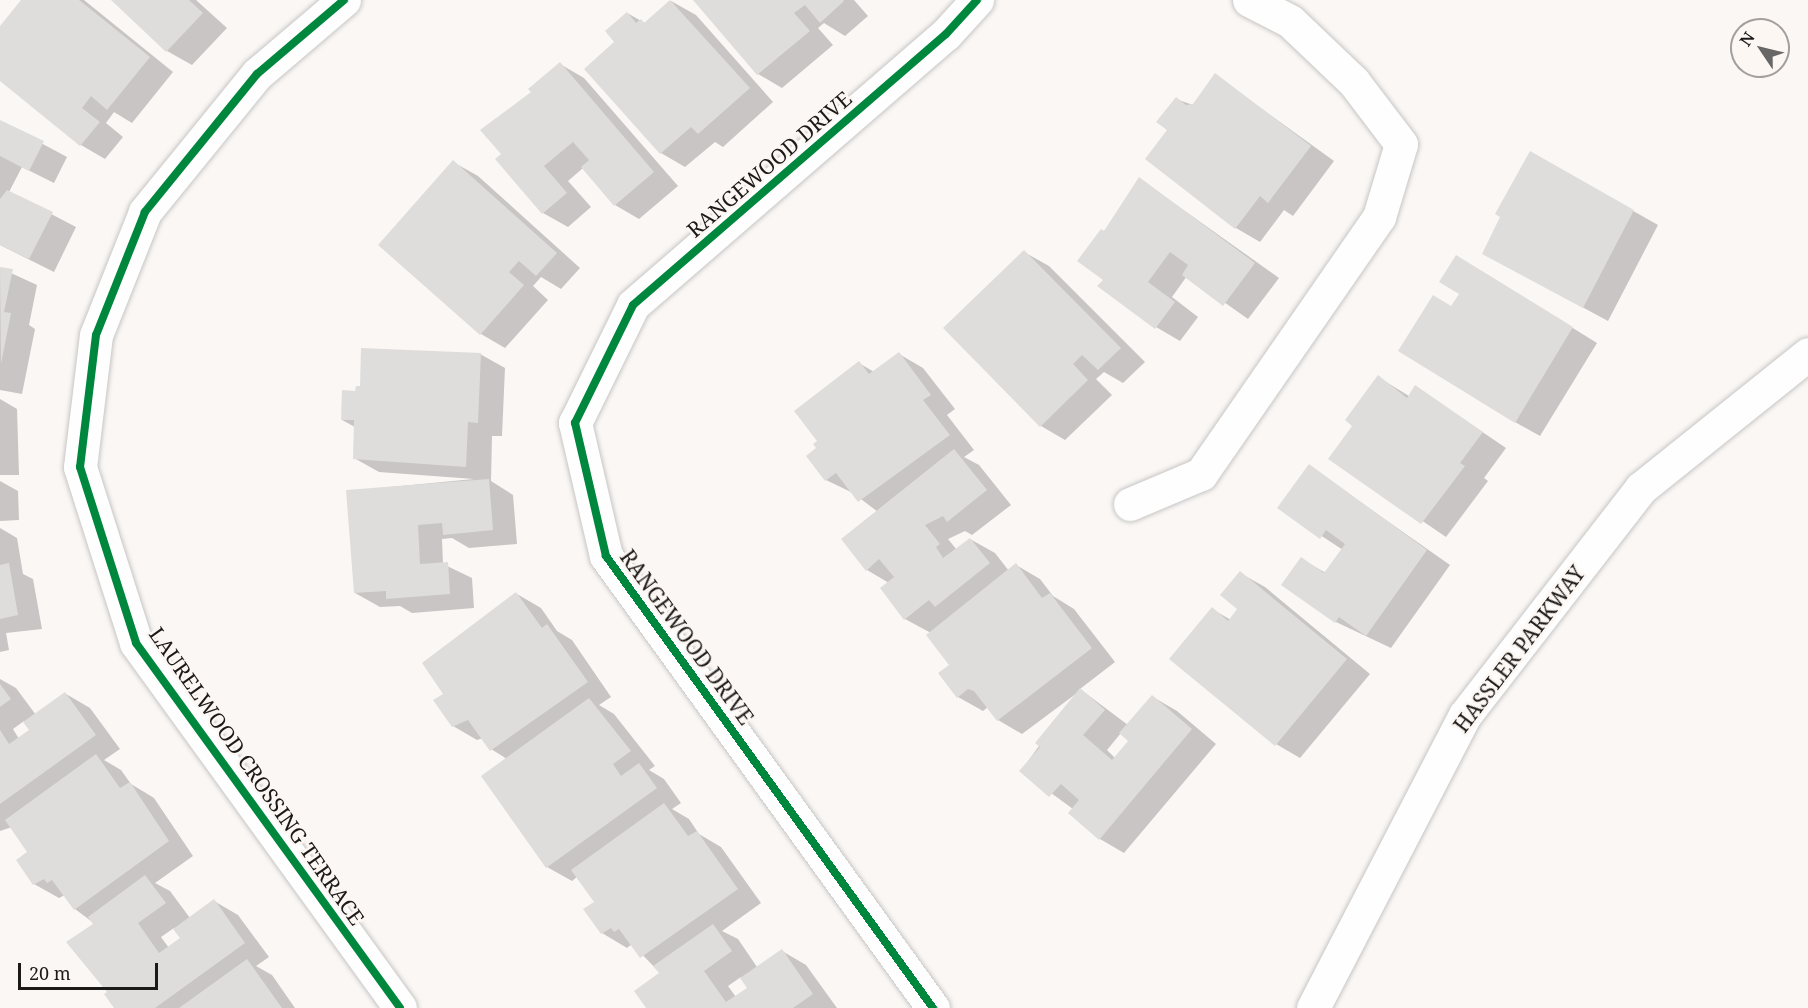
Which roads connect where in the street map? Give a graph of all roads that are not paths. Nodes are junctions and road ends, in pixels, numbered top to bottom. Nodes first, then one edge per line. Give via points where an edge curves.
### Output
1 (344, 0) edge
2 (977, 0) edge
3 (1249, 0) edge
4 (1808, 354) edge
5 (1130, 504) dead end
6 (400, 1008) edge
7 (933, 1008) edge
8 (1313, 1008) edge

1 - 6 street, LAURELWOOD CROSSING TERRACE via 257,74 145,212 96,335 80,467 136,643
2 - 7 street, RANGEWOOD DRIVE via 946,34 633,305 574,423 606,556
3 - 5 street via 1290,21 1354,82 1401,144 1379,217 1201,474
4 - 8 street, HASSLER PARKWAY via 1641,488 1465,715

